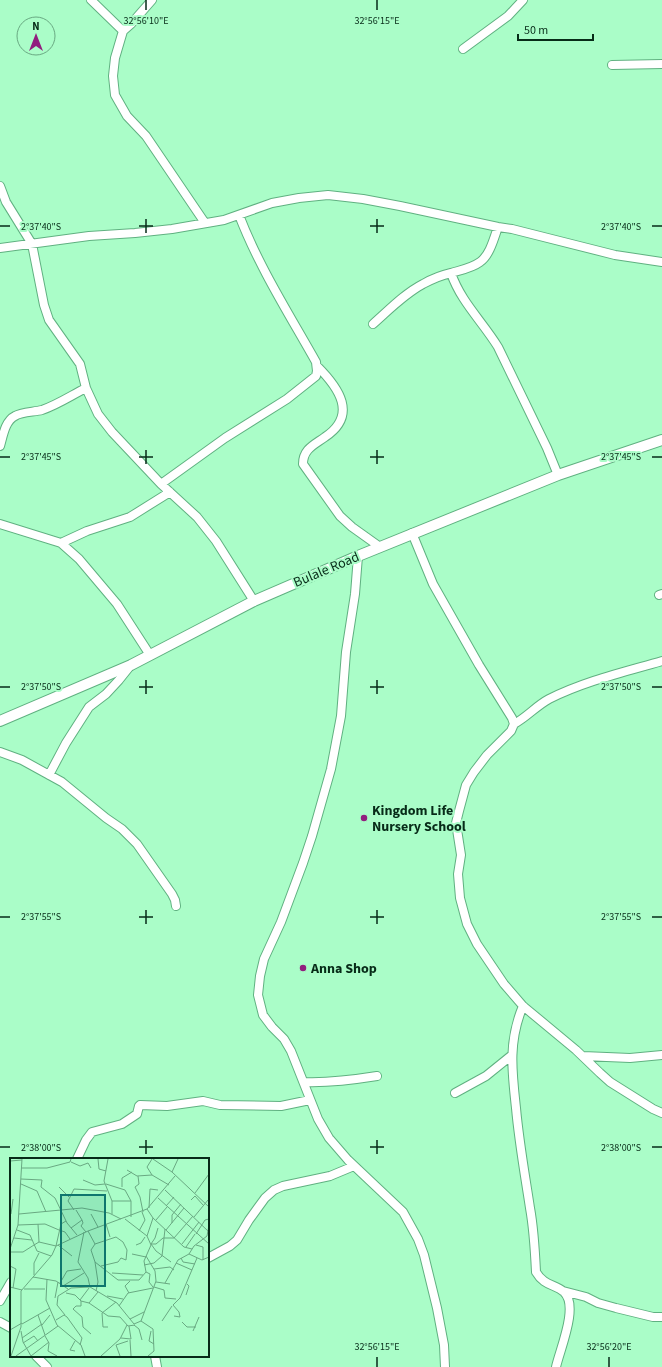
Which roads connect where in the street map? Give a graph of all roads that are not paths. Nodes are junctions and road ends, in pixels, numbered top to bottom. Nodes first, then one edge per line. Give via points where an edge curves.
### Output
1 (91, 0) edge
2 (152, 0) edge
3 (523, 0) edge
4 (123, 31) junction
5 (463, 49) dead end
6 (662, 64) edge
7 (612, 65) dead end
8 (0, 186) edge
9 (239, 215) junction
10 (205, 223) junction
11 (498, 227) junction
12 (32, 244) junction
13 (0, 248) edge
14 (662, 262) edge
15 (451, 273) junction
16 (373, 324) dead end
17 (318, 366) junction
18 (86, 388) junction
19 (662, 440) edge
20 (0, 446) edge
21 (558, 475) junction
22 (161, 484) junction
23 (170, 492) junction
24 (0, 524) edge
25 (412, 533) junction
26 (61, 543) junction
27 (380, 547) junction
28 (358, 556) junction
29 (254, 601) junction
30 (150, 655) junction
31 (662, 661) edge
32 (131, 665) junction
33 (0, 721) edge
34 (514, 724) junction
35 (0, 752) edge
36 (49, 775) junction
37 (176, 906) dead end
38 (523, 1006) junction
39 (512, 1054) junction
40 (662, 1055) edge
41 (583, 1056) junction
42 (377, 1076) dead end
43 (304, 1082) junction
44 (455, 1093) dead end
45 (310, 1100) junction
46 (662, 1112) edge
47 (77, 1158) edge
48 (354, 1166) junction
49 (209, 1257) edge
50 (10, 1284) edge
51 (564, 1291) junction
52 (0, 1301) edge
53 (662, 1317) edge
54 (0, 1322) edge
55 (10, 1327) edge
56 (38, 1357) edge
57 (155, 1357) edge
58 (47, 1367) edge
59 (157, 1367) edge
60 (445, 1367) edge
61 (556, 1367) edge

1 - 4 street
2 - 4 street
3 - 5 street via 508,16
4 - 10 street via 113,76 116,96 127,116 146,136
6 - 7 street
8 - 12 street via 6,202
9 - 10 street
9 - 11 street via 272,203 328,195 363,199
9 - 17 street via 275,291
10 - 12 street
11 - 14 street via 615,255
11 - 15 street via 486,256 480,262
12 - 13 street
12 - 18 street via 44,305 59,336 80,364
15 - 16 street via 423,284
15 - 21 street via 473,313 498,347 548,448
17 - 22 street via 313,379 287,399
17 - 27 street via 341,399 343,416 327,436 307,450 303,464 340,516
18 - 20 street via 42,410 15,416 9,421
18 - 22 street via 98,414 112,432
19 - 21 street, Bulale Road
21 - 25 street, Bulale Road
22 - 23 street
23 - 26 street via 130,517
23 - 29 street via 197,517 216,541
24 - 26 street
25 - 27 street, Bulale Road
25 - 34 street via 433,584
26 - 30 street via 79,559 112,598
27 - 28 street, Bulale Road
28 - 29 street, Bulale Road
28 - 43 street via 341,716 331,769 312,836 281,922 264,959 258,995 263,1015 284,1039
29 - 30 street, Bulale Road
30 - 32 street, Bulale Road
31 - 34 street via 598,678 564,692
32 - 33 street, Bulale Road
32 - 36 street via 89,708
34 - 38 street via 512,731 487,755 474,772 462,798 456,823 461,855 458,874 460,898 467,924 504,984
35 - 36 street via 22,760
36 - 37 street via 62,782 132,839 172,894
38 - 39 street via 517,1021
38 - 41 street
39 - 44 street via 486,1076
39 - 51 street via 518,1134 532,1222 536,1272 548,1284
40 - 41 street via 630,1058
41 - 46 street via 610,1082
42 - 43 street via 344,1082
43 - 45 street
45 - 47 street via 281,1106 220,1105 204,1101 167,1106 140,1105 137,1114 126,1123 92,1132
45 - 48 street via 331,1141
48 - 49 street via 330,1176 274,1190 249,1220 238,1240
48 - 60 street via 403,1212 418,1239 437,1308
50 - 52 street
51 - 53 street via 598,1303
51 - 61 street via 570,1308
54 - 55 street
56 - 58 street
57 - 59 street

